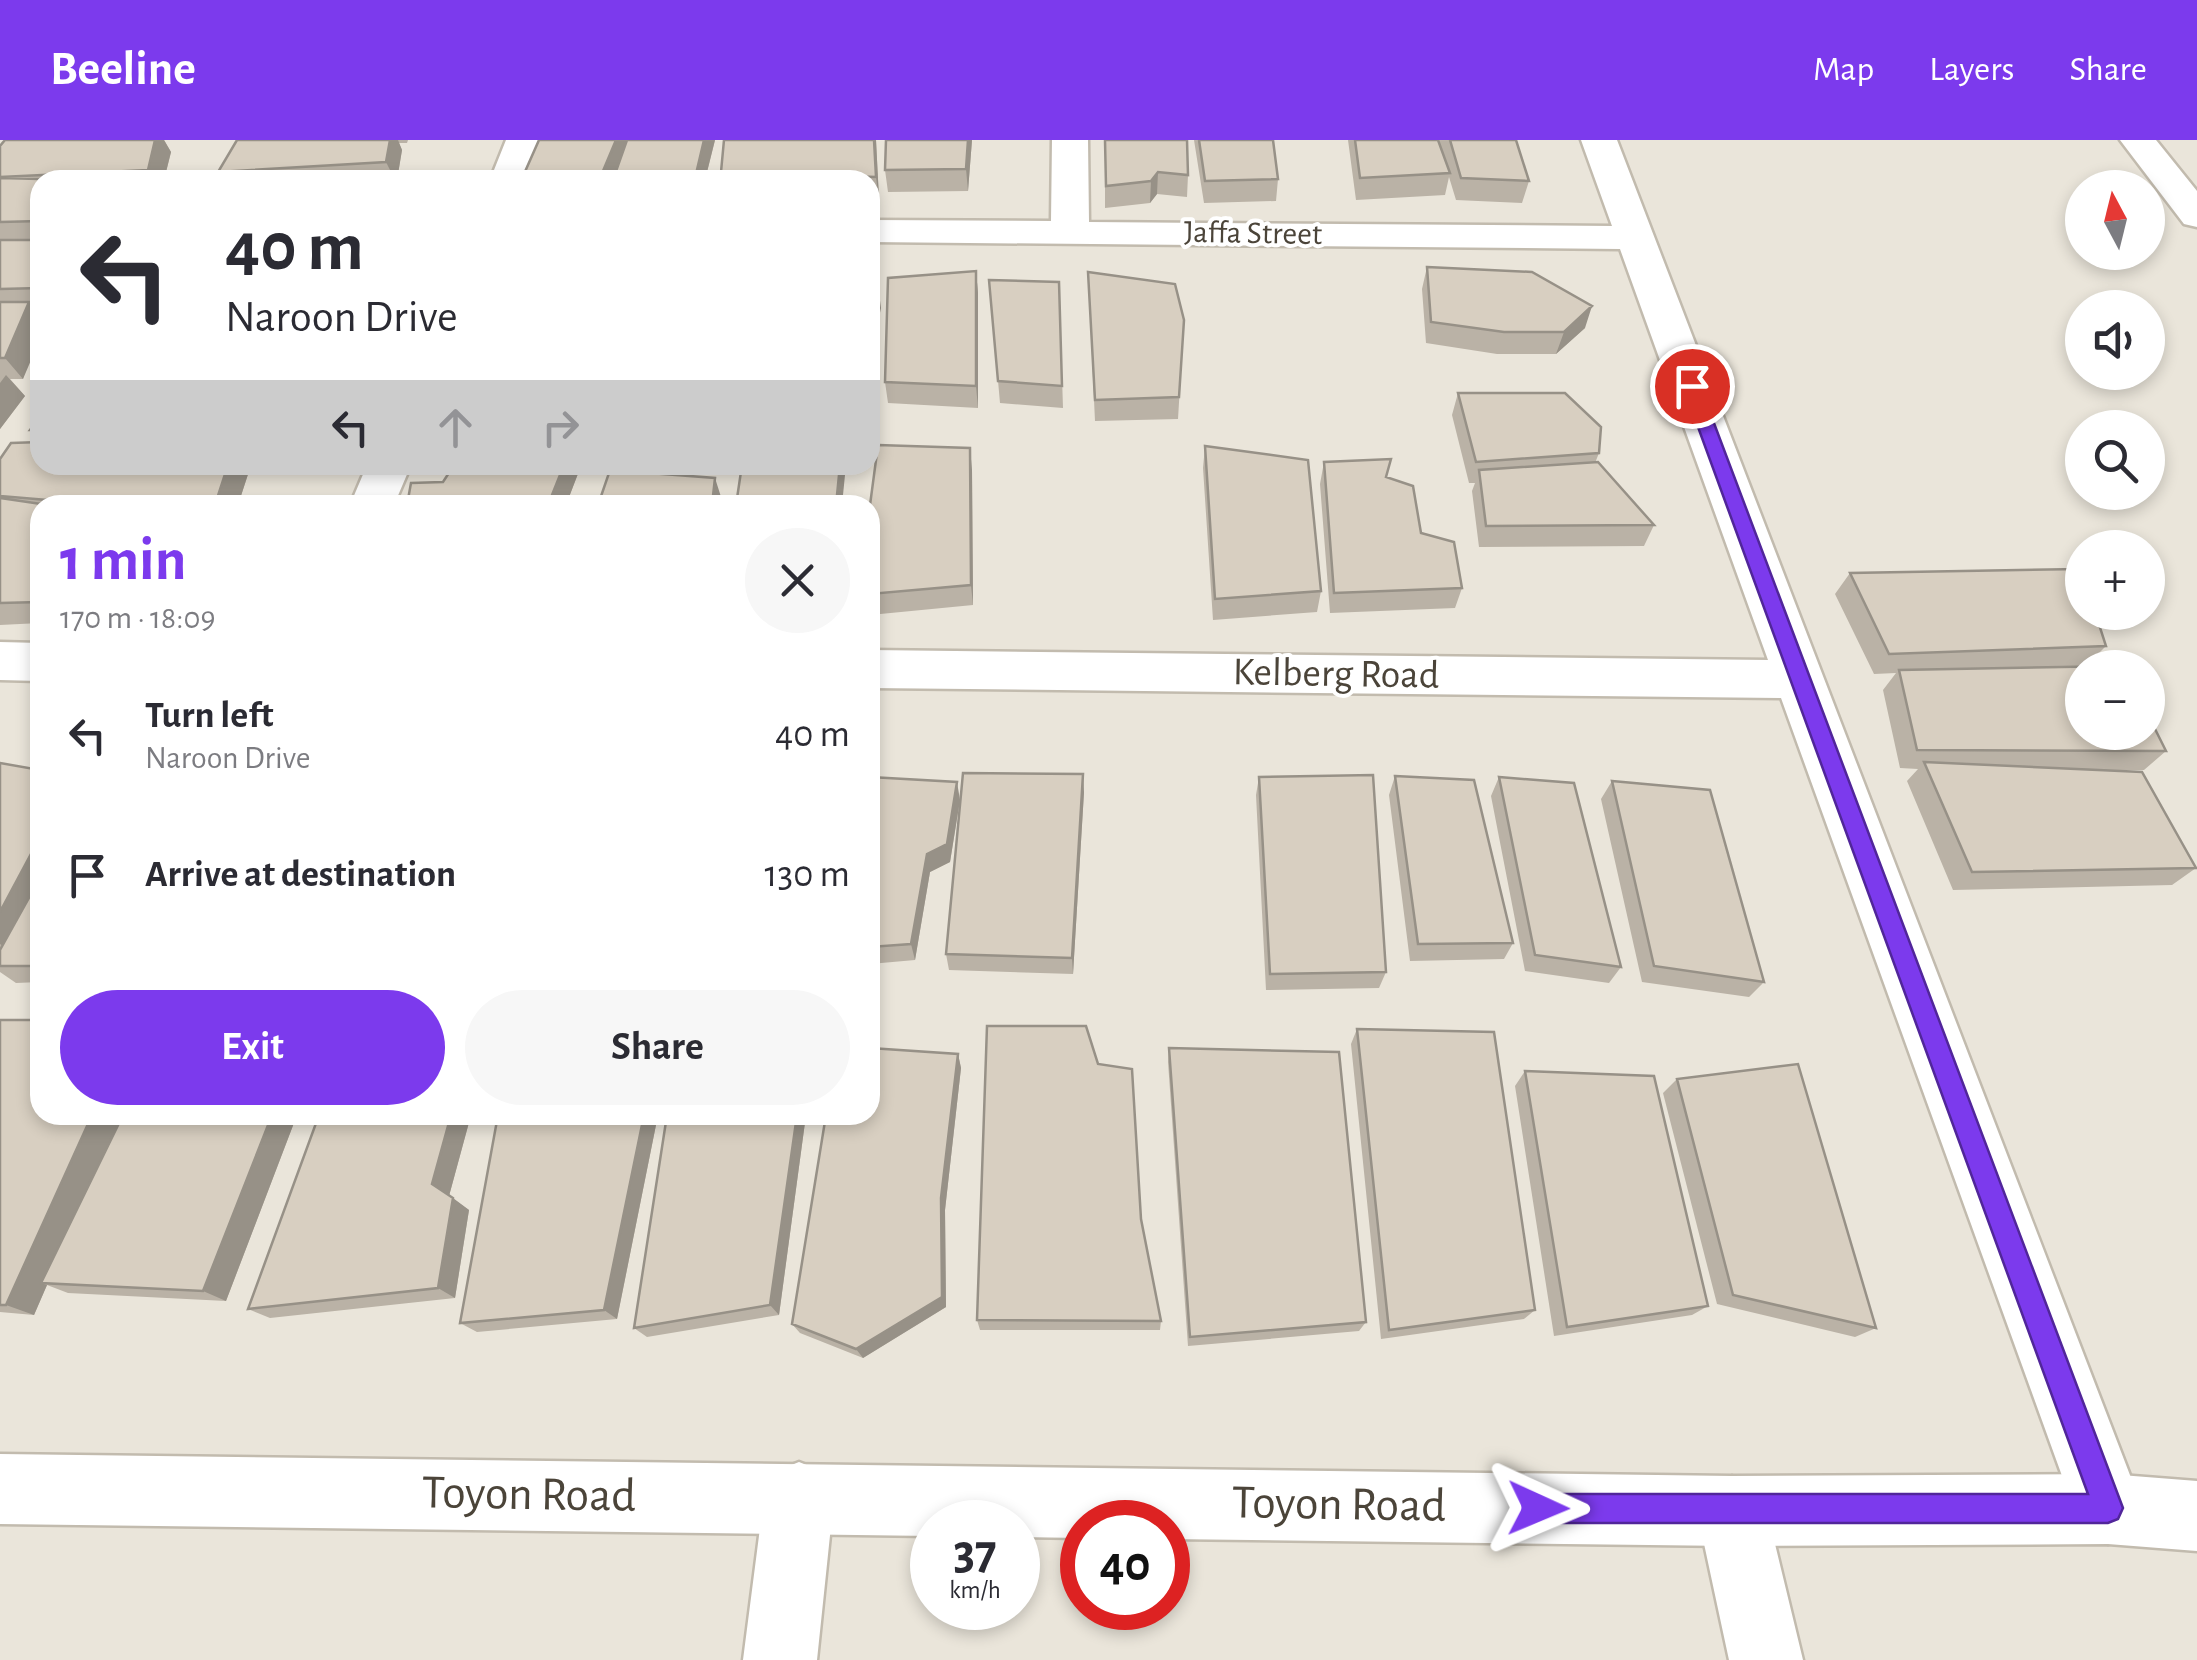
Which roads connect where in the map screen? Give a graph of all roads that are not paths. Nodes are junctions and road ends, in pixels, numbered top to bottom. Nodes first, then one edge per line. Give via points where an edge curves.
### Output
1 (524, 140) edge
2 (1070, 140) edge
3 (1600, 140) edge
4 (2138, 140) edge
5 (512, 170) edge
6 (2197, 216) edge
7 (880, 230) edge
8 (1070, 230) junction
9 (1637, 238) junction
10 (0, 662) edge
11 (30, 662) edge
12 (880, 670) edge
13 (1802, 680) junction
14 (0, 1489) edge
15 (800, 1497) junction
16 (2108, 1508) junction
17 (1732, 1511) junction
18 (2197, 1516) edge
19 (780, 1660) edge
20 (1766, 1660) edge

1 - 5 street
2 - 8 street
3 - 9 street
4 - 6 street
7 - 8 street, Jaffa Street
8 - 9 street, Jaffa Street
9 - 13 street
10 - 11 street
12 - 13 street, Kelberg Road
13 - 16 street
14 - 15 street, Toyon Road
15 - 17 street, Toyon Road
15 - 19 street
16 - 17 street, Toyon Road
16 - 18 street, Toyon Road
17 - 20 street

